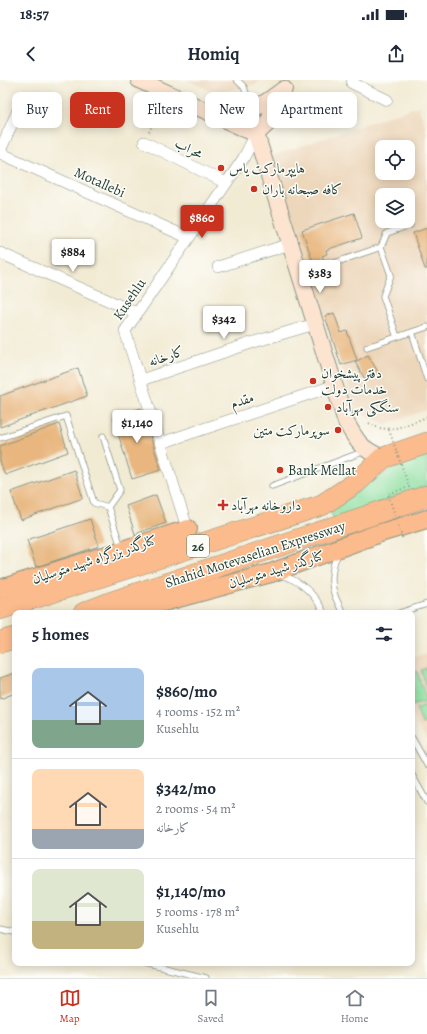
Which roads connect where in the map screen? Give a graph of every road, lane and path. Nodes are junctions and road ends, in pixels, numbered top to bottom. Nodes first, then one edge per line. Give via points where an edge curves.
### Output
1 (139, 80) edge
2 (237, 80) edge
3 (353, 80) edge
4 (286, 84) edge
5 (166, 92) edge
6 (246, 92) edge
7 (387, 100) dead end
8 (259, 107) edge
9 (12, 124) edge
10 (151, 128) edge
11 (243, 128) edge
12 (256, 134) junction
13 (144, 142) joint
14 (0, 152) edge
15 (226, 183) junction
16 (400, 228) edge
17 (189, 238) junction
18 (290, 244) junction
19 (380, 246) junction
20 (0, 253) edge
21 (218, 267) dead end
22 (300, 275) junction
23 (137, 313) junction
24 (315, 324) junction
25 (427, 326) edge
26 (412, 332) junction
27 (397, 337) junction
28 (367, 347) dead end
29 (427, 379) edge
30 (141, 380) junction
31 (334, 386) junction
32 (427, 417) edge
33 (369, 423) dead end
34 (389, 430) junction
35 (103, 436) dead end
36 (0, 438) edge
37 (161, 443) junction
38 (427, 443) edge
39 (374, 454) junction
40 (272, 486) dead end
41 (427, 496) edge
42 (108, 507) junction
43 (427, 519) edge
44 (191, 539) junction
45 (403, 540) dead end
46 (344, 547) junction
47 (122, 550) junction
48 (271, 573) junction
49 (0, 589) edge
50 (427, 604) edge
51 (0, 609) edge
52 (92, 610) edge
53 (134, 610) edge
54 (322, 610) edge
55 (342, 610) edge
56 (408, 610) edge
57 (12, 639) edge
58 (0, 642) edge
59 (415, 743) edge
60 (427, 765) edge
61 (415, 780) edge
62 (427, 802) edge
63 (0, 929) edge
64 (12, 931) edge
65 (156, 966) edge
66 (206, 978) edge

1 - 5 main road
2 - 6 lane
3 - 7 street via 352,83
4 - 8 main road
4 - 12 main road via 267,124
9 - 14 street
10 - 13 path
11 - 12 main road
12 - 15 street, Kusehlu
12 - 18 main road
13 - 15 street, محراب
14 - 17 street, Motallebi
15 - 17 street, Kusehlu
16 - 19 lane via 387,233
17 - 23 street, Kusehlu
18 - 21 street
18 - 22 main road
19 - 22 lane
19 - 27 lane via 391,275 383,296
20 - 23 street
22 - 24 main road
23 - 30 street, Kusehlu via 125,331
24 - 30 street, کارخانه
24 - 31 main road
25 - 26 lane
26 - 27 lane
26 - 29 lane
27 - 28 lane
30 - 37 street, Kusehlu
31 - 37 street, مقدم
31 - 39 main road via 346,422 357,441
32 - 34 path
33 - 34 path via 378,429
34 - 45 path, bridge via 408,487 388,494
35 - 42 lane via 120,490
36 - 42 lane via 66,416 94,503
37 - 44 street, Kusehlu
38 - 39 highway, Shahid Motevaselian Expressway / 26
39 - 40 lane
39 - 44 highway, Shahid Motevaselian Expressway / 26 via 357,482 322,505
41 - 52 highway, Shahid Motevaselian Expressway / 26
42 - 47 lane
43 - 46 main road, کنارگذر شهید متوسلیان
44 - 47 main road, کنارگذر بزرگراه شهید متوسلیان
44 - 51 highway, Shahid Motevaselian Expressway / 26
46 - 48 main road, کنارگذر شهید متوسلیان
46 - 55 lane via 336,558 333,569 333,592
47 - 49 main road, کنارگذر بزرگراه شهید متوسلیان
48 - 53 main road, کنارگذر شهید متوسلیان
48 - 54 lane via 290,578 305,586
50 - 56 lane
57 - 58 highway
59 - 60 lane
61 - 62 lane
63 - 64 lane
65 - 66 lane

